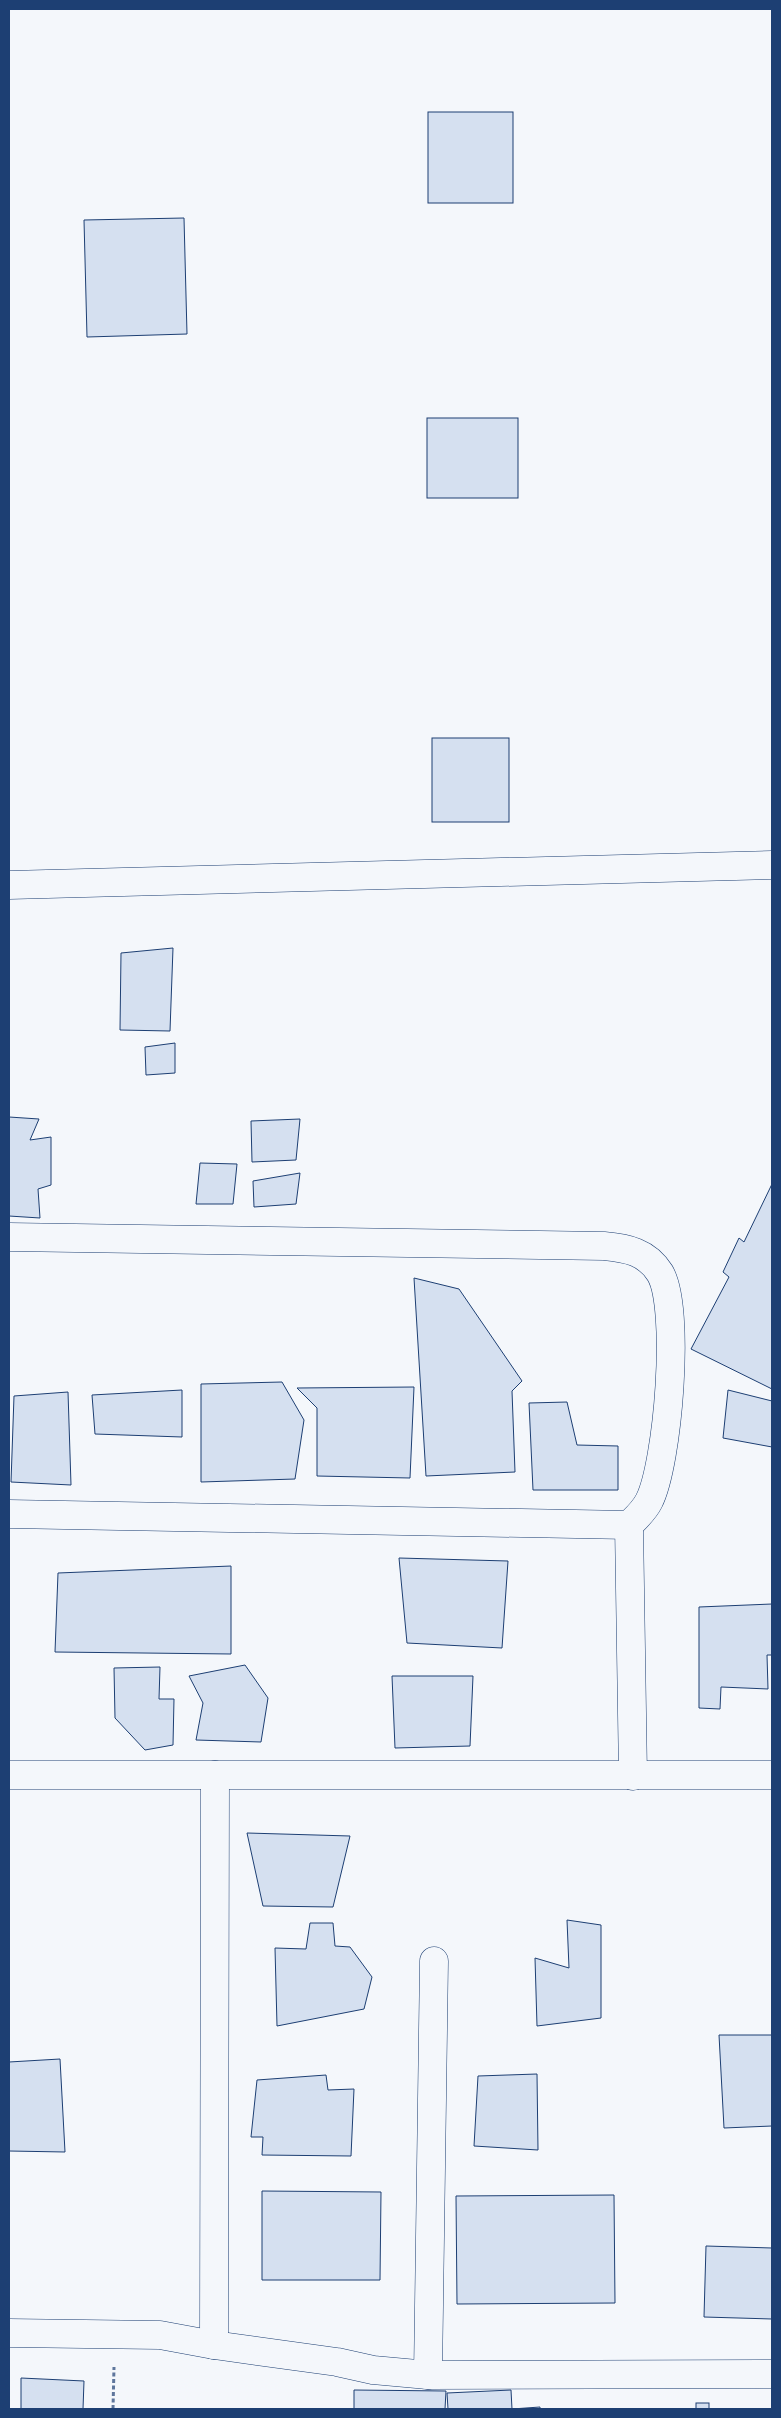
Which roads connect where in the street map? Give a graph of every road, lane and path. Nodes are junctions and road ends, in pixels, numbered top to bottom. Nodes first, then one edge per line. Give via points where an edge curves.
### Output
1 (772, 865) edge
2 (9, 885) edge
3 (9, 1236) edge
4 (9, 1514) edge
5 (630, 1525) junction
6 (772, 1775) edge
7 (9, 1776) edge
8 (215, 1776) junction
9 (633, 1776) junction
10 (434, 1961) dead end
11 (9, 2332) edge
12 (114, 2334) junction
13 (214, 2345) junction
14 (772, 2374) edge
15 (428, 2375) junction
16 (114, 2409) edge

1 - 2 street
3 - 5 street via 604,1246 627,1248 644,1255 660,1274 668,1307 671,1358 660,1467 649,1500
4 - 5 street
5 - 9 street
6 - 9 street
7 - 8 street
8 - 9 street
8 - 13 street
10 - 15 street
11 - 12 street
12 - 13 street via 160,2335
12 - 16 path
13 - 15 street
14 - 15 street

